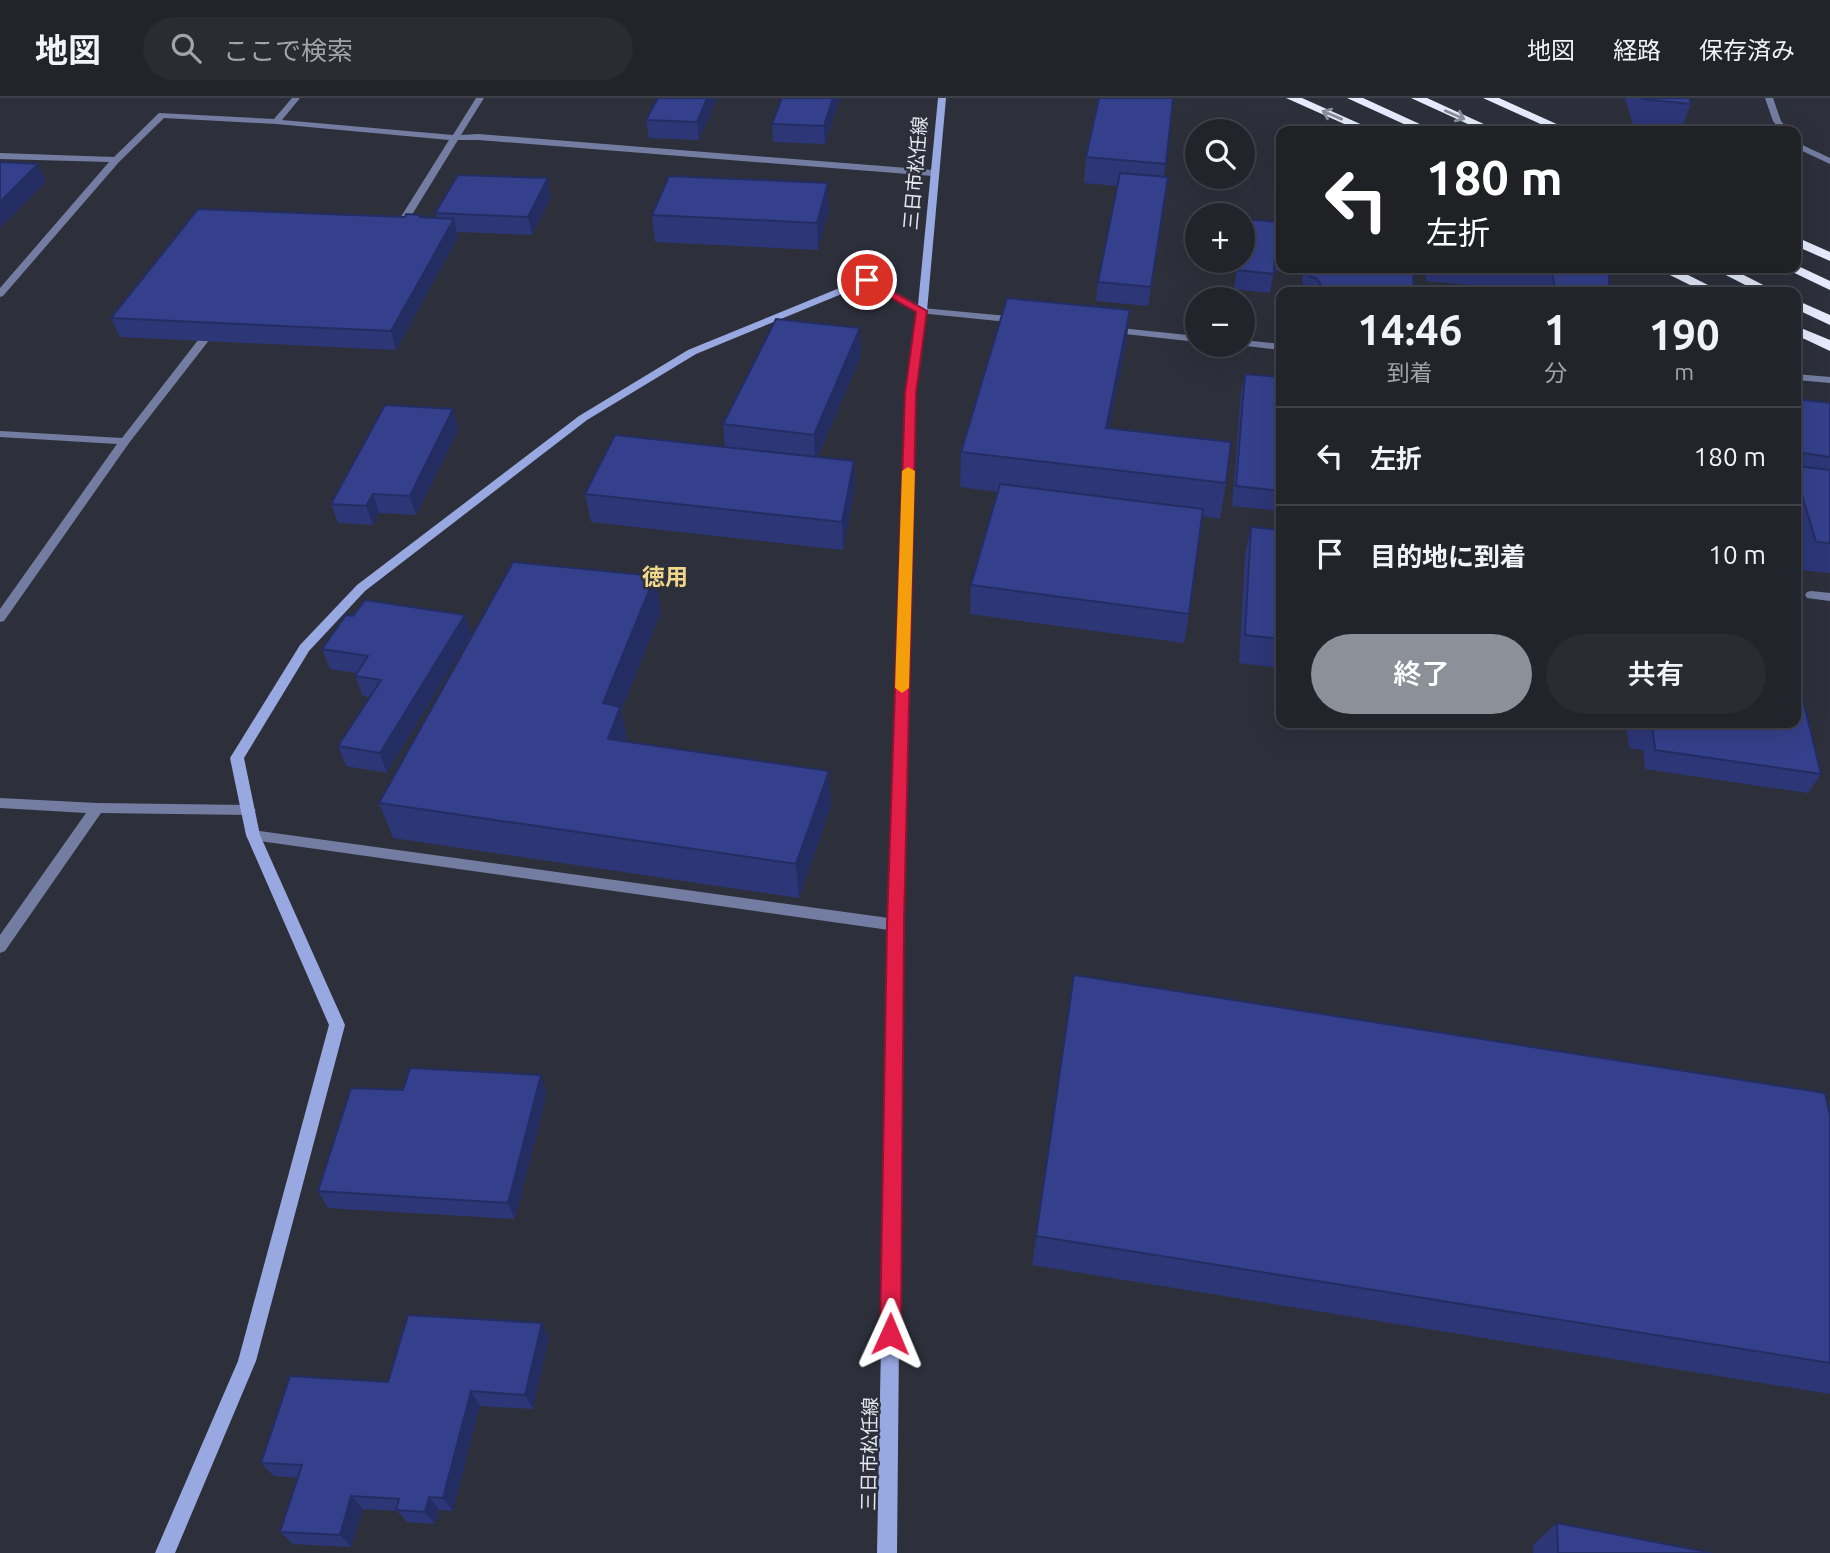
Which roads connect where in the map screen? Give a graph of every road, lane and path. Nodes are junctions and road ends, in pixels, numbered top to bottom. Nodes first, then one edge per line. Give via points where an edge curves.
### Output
1 (296, 98) edge
2 (480, 98) edge
3 (942, 98) edge
4 (1293, 98) edge
5 (1353, 98) edge
6 (1417, 98) edge
7 (1489, 98) edge
8 (1769, 98) edge
9 (276, 122) junction
10 (1358, 126) edge
11 (1417, 126) edge
12 (1481, 126) edge
13 (1554, 126) edge
14 (1781, 126) edge
15 (455, 138) junction
16 (1801, 147) edge
17 (0, 156) edge
18 (116, 160) junction
19 (1830, 161) edge
20 (933, 173) junction
21 (387, 226) edge
22 (1801, 243) edge
23 (1830, 257) edge
24 (1674, 273) edge
25 (1730, 273) edge
26 (1801, 273) edge
27 (0, 277) edge
28 (14, 278) junction
29 (1830, 286) edge
30 (1705, 287) edge
31 (1759, 287) edge
32 (0, 294) edge
33 (1801, 306) edge
34 (922, 311) junction
35 (1830, 321) edge
36 (1032, 322) edge
37 (218, 323) edge
38 (1101, 329) edge
39 (1801, 332) edge
40 (1185, 338) edge
41 (1255, 344) edge
42 (1276, 346) edge
43 (1830, 346) edge
44 (1801, 377) edge
45 (1830, 380) edge
46 (0, 434) edge
47 (125, 441) junction
48 (1811, 595) dead end
49 (1830, 597) edge
50 (0, 618) edge
51 (0, 803) edge
52 (97, 808) junction
53 (249, 810) junction
54 (253, 835) junction
55 (896, 925) junction
56 (0, 947) edge
57 (165, 1553) edge
58 (887, 1553) edge

1 - 9 street
2 - 15 street
3 - 20 main road, 三日市松任線
10 -> 4 highway
5 - 11 highway
6 -> 12 highway
7 - 13 highway
8 - 14 street
9 - 15 street
9 - 18 street via 162,115
15 - 20 street
15 - 21 street via 400,226
16 - 19 street
17 - 18 street
18 - 28 street
20 - 34 main road, 三日市松任線
22 - 23 highway
24 - 30 highway
25 - 31 highway
26 - 29 highway
27 - 28 street
28 - 32 street
33 - 35 highway
34 - 36 street
34 - 53 main road via 867,280 692,352 583,418 361,588 304,648 237,758
34 - 55 main road, 三日市松任線 via 911,393
37 - 47 street
38 - 40 street
39 - 43 highway
41 - 42 street
44 - 45 street
46 - 47 street
47 - 50 street
48 - 49 street
51 - 52 street
52 - 53 street
52 - 56 street
53 - 54 main road
54 - 55 street
54 - 57 main road via 337,1025 247,1361
55 - 58 main road, 三日市松任線

